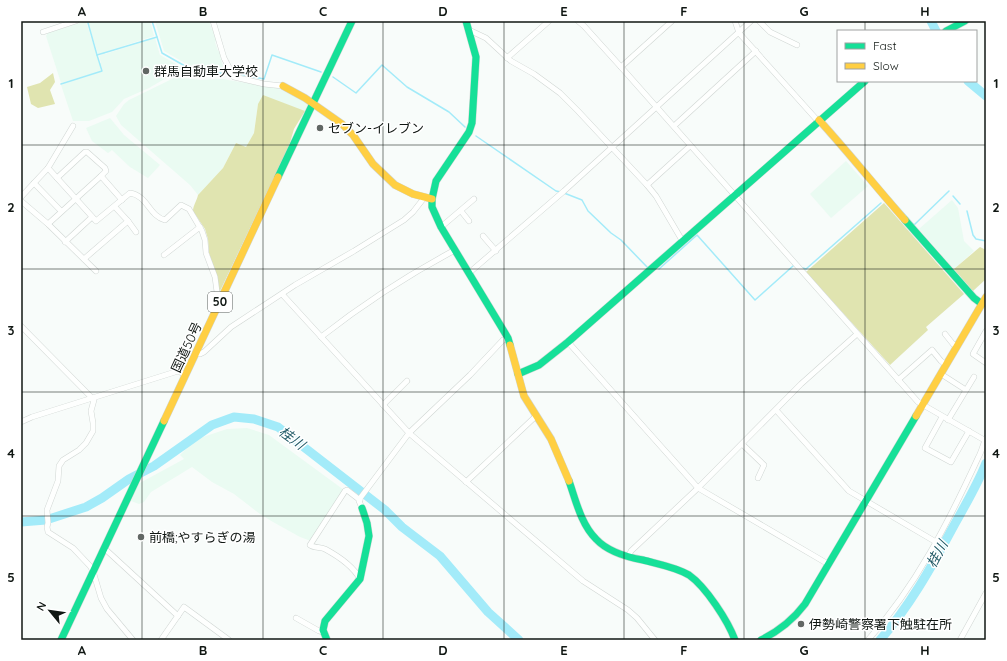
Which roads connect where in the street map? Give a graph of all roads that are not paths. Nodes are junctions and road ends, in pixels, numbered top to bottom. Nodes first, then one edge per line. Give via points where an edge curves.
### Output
1 (76, 21) edge
2 (213, 21) edge
3 (352, 21) edge
4 (549, 21) edge
5 (578, 21) edge
6 (672, 21) edge
7 (735, 21) edge
8 (751, 21) edge
9 (759, 21) edge
10 (965, 21) edge
11 (468, 24) edge
12 (949, 30) edge
13 (43, 32) dead end
14 (739, 33) junction
15 (797, 45) dead end
16 (756, 51) junction
17 (507, 58) junction
18 (621, 67) junction
19 (864, 82) edge
20 (284, 86) joint
21 (314, 102) junction
22 (657, 107) junction
23 (819, 120) junction
24 (73, 126) dead end
25 (674, 126) junction
26 (690, 146) junction
27 (612, 147) junction
28 (48, 168) junction
29 (101, 176) junction
30 (57, 178) junction
31 (34, 183) junction
32 (647, 185) junction
33 (735, 195) junction
34 (21, 197) edge
35 (75, 198) junction
36 (428, 199) junction
37 (474, 199) dead end
38 (122, 200) junction
39 (21, 201) edge
40 (115, 206) junction
41 (61, 210) junction
42 (461, 211) junction
43 (92, 217) junction
44 (470, 221) dead end
45 (128, 222) junction
46 (48, 224) junction
47 (200, 227) junction
48 (441, 227) junction
49 (136, 232) dead end
50 (484, 236) dead end
51 (65, 242) junction
52 (683, 242) junction
53 (454, 250) junction
54 (496, 251) junction
55 (164, 255) dead end
56 (84, 259) junction
57 (96, 271) dead end
58 (469, 273) junction
59 (282, 294) junction
60 (986, 297) edge
61 (222, 299) junction
62 (984, 305) edge
63 (21, 326) edge
64 (986, 331) edge
65 (857, 334) junction
66 (944, 334) dead end
67 (321, 337) junction
68 (508, 338) junction
69 (568, 342) junction
70 (957, 346) junction
71 (196, 352) junction
72 (986, 363) edge
73 (946, 365) junction
74 (518, 374) junction
75 (941, 374) junction
76 (186, 375) junction
77 (974, 377) dead end
78 (898, 380) junction
79 (407, 381) dead end
80 (966, 390) junction
81 (92, 398) junction
82 (384, 405) junction
83 (923, 406) junction
84 (776, 410) junction
85 (536, 416) junction
86 (942, 417) junction
87 (948, 420) junction
88 (21, 422) edge
89 (969, 431) junction
90 (409, 433) junction
91 (986, 439) edge
92 (742, 444) junction
93 (758, 478) dead end
94 (466, 482) junction
95 (698, 488) junction
96 (361, 499) junction
97 (866, 501) junction
98 (362, 508) joint
99 (936, 542) junction
100 (104, 548) junction
101 (628, 557) junction
102 (828, 564) junction
103 (93, 571) junction
104 (360, 579) junction
105 (986, 593) edge
106 (984, 603) edge
107 (178, 616) junction
108 (296, 618) dead end
109 (322, 632) junction
110 (61, 640) edge
111 (133, 640) edge
112 (160, 640) edge
113 (229, 640) edge
114 (327, 640) edge
115 (654, 640) edge
116 (735, 640) edge
117 (761, 640) edge
118 (868, 640) edge
119 (960, 640) edge

1 - 13 street
2 - 20 street via 224,58 234,77
3 - 21 main road, 国道50号 / 50
4 - 17 street
5 - 18 street
6 - 18 street
7 - 14 street
8 - 14 street
9 - 15 street via 770,32
10 - 12 main road
11 - 17 street
11 - 36 main road via 476,57 472,123 466,137 436,181
14 - 16 street
14 - 22 street
16 - 23 street
16 - 25 street
17 - 27 street via 560,93
18 - 22 street
19 - 23 main road
20 - 21 main road
21 - 36 main road via 347,129 384,175 397,186
21 - 61 main road, 国道50号 / 50
22 - 25 street
22 - 27 street
23 - 33 main road
23 - 62 main road via 957,280
24 - 28 street
25 - 26 street
26 - 32 street
26 - 33 street
27 - 32 street
27 - 54 street
28 - 30 street
28 - 31 street
29 - 30 street via 106,171 105,168 85,152
29 - 35 street
29 - 38 street
30 - 35 street
31 - 34 street
31 - 41 street
32 - 52 street
33 - 52 main road
33 - 65 street
35 - 41 street
35 - 43 street
36 - 48 main road
36 - 59 street via 404,220
37 - 42 street
38 - 40 street
38 - 47 street via 130,194 137,196 159,218 165,220 181,205 189,209
39 - 46 street
40 - 43 street via 98,220
40 - 45 street
41 - 46 street
42 - 44 street
42 - 48 street
43 - 51 street
45 - 49 street
45 - 56 street
46 - 51 street
47 - 55 street
47 - 61 street via 217,292
48 - 53 main road
50 - 54 street
51 - 56 street
52 - 69 main road
53 - 58 main road
53 - 67 street via 420,269
54 - 58 street
56 - 57 street
58 - 68 main road
59 - 67 street
59 - 71 street via 231,327 204,352
60 - 62 main road
61 - 71 main road, 国道50号 / 50
62 - 70 main road
63 - 81 street
64 - 72 street via 973,354
65 - 78 street
65 - 84 street
66 - 70 street
67 - 82 street
68 - 74 main road
68 - 90 street via 503,340
69 - 74 main road via 540,365
69 - 95 street
70 - 73 main road
71 - 76 main road, 国道50号 / 50
73 - 75 main road
73 - 78 street via 932,350
74 - 85 main road via 524,396
75 - 80 street
75 - 83 main road
76 - 81 street via 175,372
76 - 100 main road, 国道50号 / 50
77 - 80 street
78 - 83 street
79 - 82 street
80 - 87 street
81 - 88 street
81 - 103 street via 93,431 86,443 59,466 58,481 47,511 46,528 48,532 73,548
82 - 90 street
83 - 86 street
83 - 97 main road
84 - 92 street
84 - 97 street via 849,491
85 - 94 street
85 - 101 main road via 561,459 589,531 610,550
86 - 87 street
86 - 89 street via 925,448 944,459 951,462
87 - 89 street
89 - 91 street
90 - 94 street
90 - 96 street
91 - 99 street
92 - 93 street via 764,465
92 - 95 street
94 - 115 street via 583,581 628,610
95 - 101 street via 631,551
95 - 102 street
96 - 98 street
96 - 104 street via 345,491 310,545 324,549 337,557
97 - 99 street
97 - 102 main road
98 - 104 main road via 369,536
99 - 118 street via 890,615
100 - 103 main road, 国道50号 / 50
100 - 107 street
101 - 116 main road via 667,566 690,576 704,590
102 - 117 main road via 796,616
103 - 110 main road, 国道50号 / 50
103 - 111 street via 107,609
104 - 109 main road via 325,621
105 - 106 street
106 - 119 street
107 - 112 street
107 - 113 street via 184,607
108 - 109 street
109 - 114 main road

